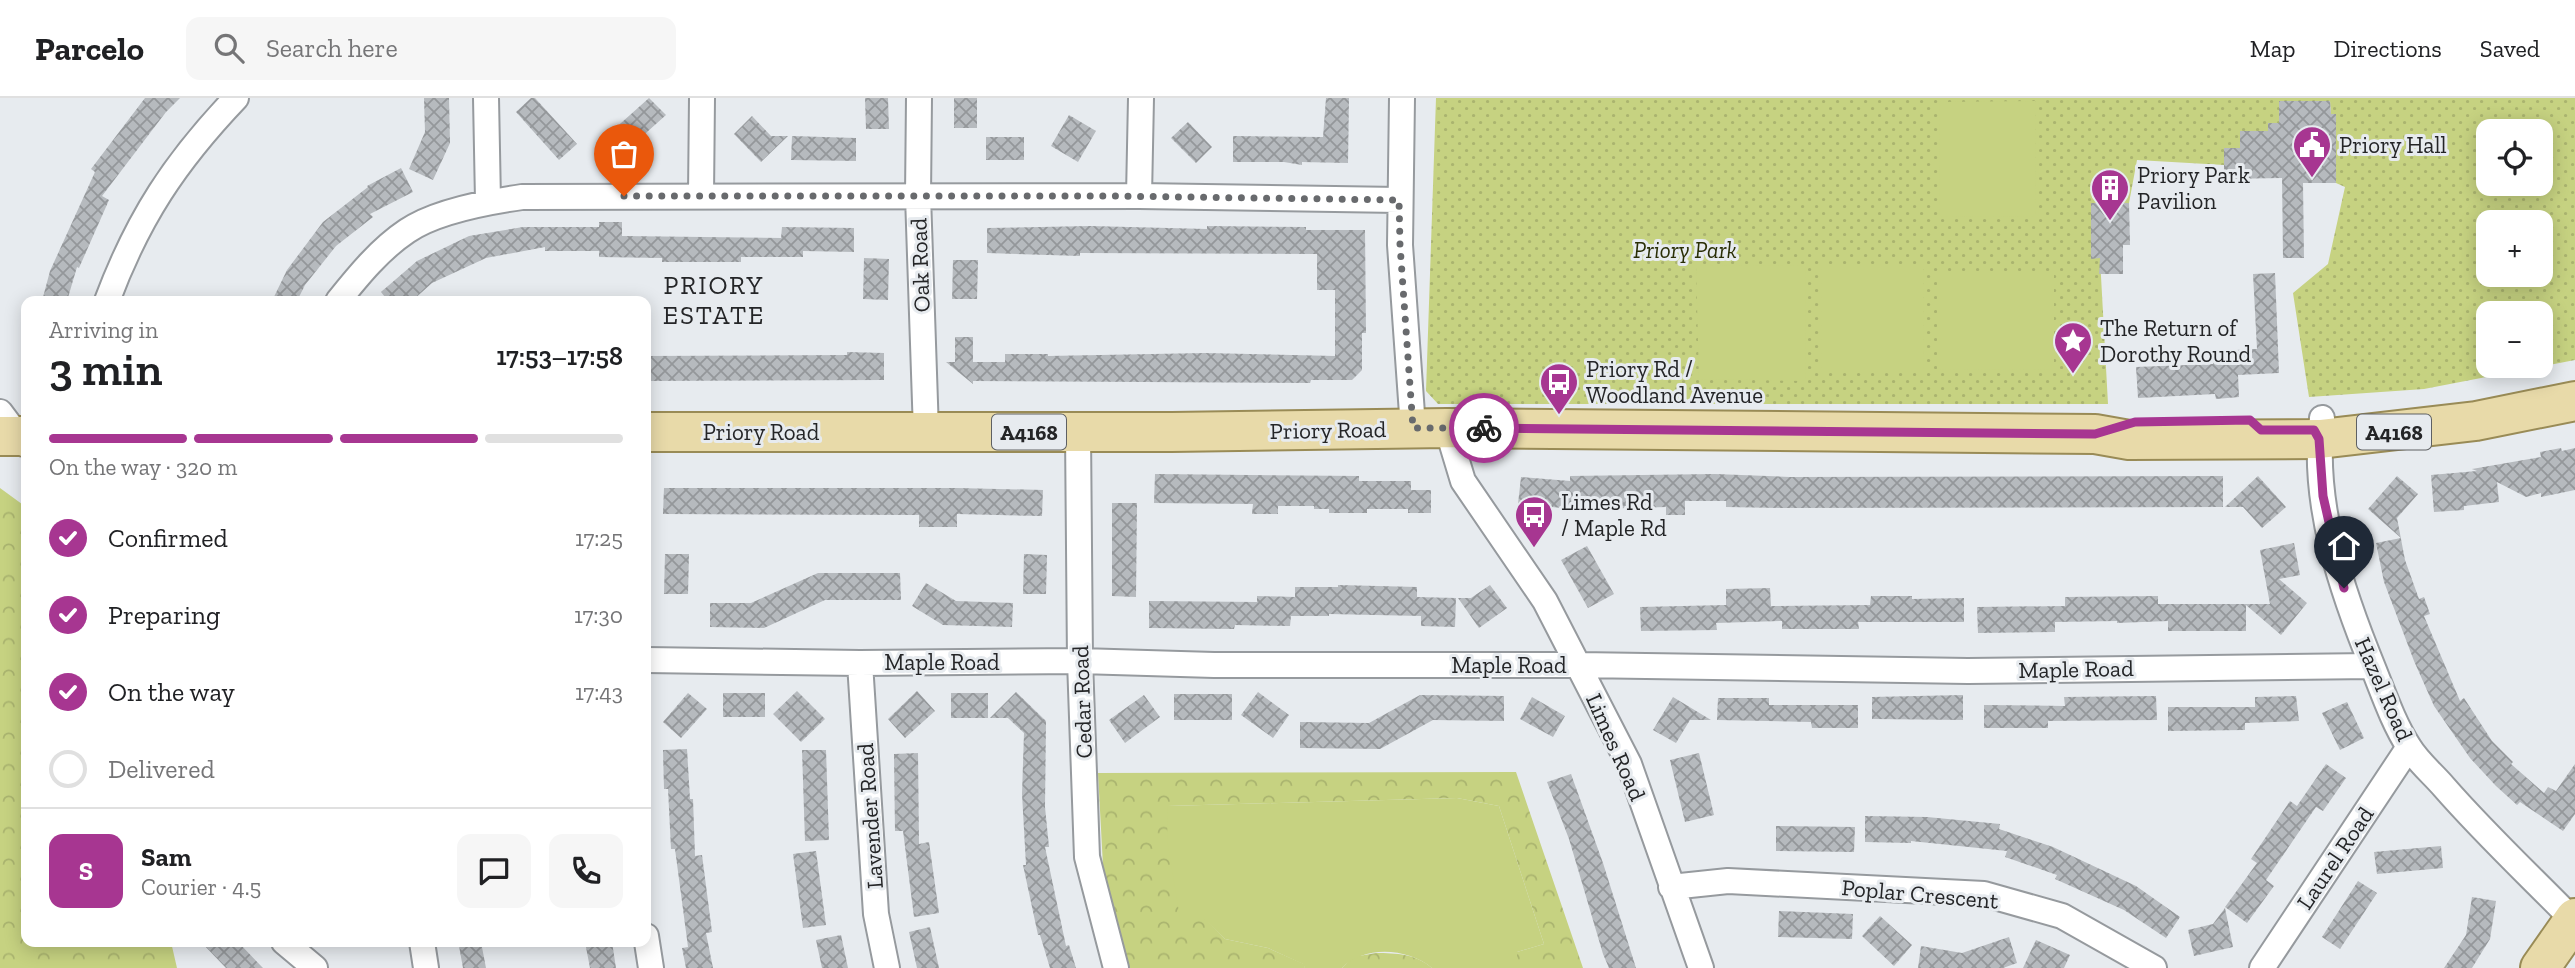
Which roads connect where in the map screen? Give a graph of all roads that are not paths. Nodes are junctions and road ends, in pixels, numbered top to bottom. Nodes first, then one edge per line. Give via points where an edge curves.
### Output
1 (236, 98) edge
2 (486, 98) edge
3 (702, 98) edge
4 (919, 98) edge
5 (1141, 98) edge
6 (1402, 98) edge
7 (701, 195) junction
8 (918, 196) junction
9 (1139, 196) junction
10 (1399, 200) junction
11 (488, 201) junction
12 (109, 296) edge
13 (342, 296) edge
14 (2575, 379) edge
15 (2575, 401) edge
16 (1430, 428) junction
17 (2321, 429) junction
18 (651, 432) edge
19 (926, 432) junction
20 (1078, 432) junction
21 (2095, 434) junction
22 (651, 660) edge
23 (1080, 661) junction
24 (860, 663) junction
25 (1579, 665) junction
26 (2372, 666) junction
27 (2409, 747) junction
28 (1671, 887) junction
29 (2574, 919) edge
30 (290, 947) edge
31 (423, 947) edge
32 (648, 947) edge
33 (315, 968) edge
34 (426, 968) edge
35 (651, 968) edge
36 (887, 968) edge
37 (1116, 968) edge
38 (1701, 968) edge
39 (2154, 968) edge
40 (2262, 968) edge
41 (2540, 968) edge

1 - 12 street via 197,138 145,215
2 - 11 street
3 - 7 street
4 - 8 street, Oak Road
5 - 9 street
6 - 10 street, Limes Road
7 - 8 street
7 - 11 street
8 - 9 street
8 - 19 street, Oak Road
9 - 10 street
10 - 16 street, Limes Road via 1400,245
11 - 13 street via 408,230
14 - 17 main road, Priory Road / A4168
15 - 17 main road, Priory Road / A4168 via 2476,421
16 - 20 main road, Priory Road / A4168
16 - 21 main road, Priory Road / A4168
16 - 25 street, Limes Road via 1545,601
17 - 21 main road, Priory Road / A4168 via 2129,440
17 - 21 main road, Priory Road / A4168 via 2250,420 2135,422
17 - 26 street, Hazel Road via 2323,496 2336,562
18 - 19 main road, Priory Road / A4168
19 - 20 main road, Priory Road / A4168
20 - 23 street, Cedar Road
22 - 24 street, Maple Road
23 - 24 street, Maple Road
23 - 25 street, Maple Road
23 - 37 street, Cedar Road via 1087,857
24 - 36 street, Lavender Road via 876,914
25 - 26 street, Maple Road via 1968,671
25 - 28 street, Limes Road via 1629,764
26 - 27 street, Hazel Road
27 - 29 street, Hazel Road via 2484,832
27 - 40 street, Laurel Road
28 - 38 street, Limes Road
28 - 39 street, Poplar Crescent via 1728,881 1984,894 2062,916
29 - 41 main road
30 - 33 street
31 - 34 street
32 - 35 street

